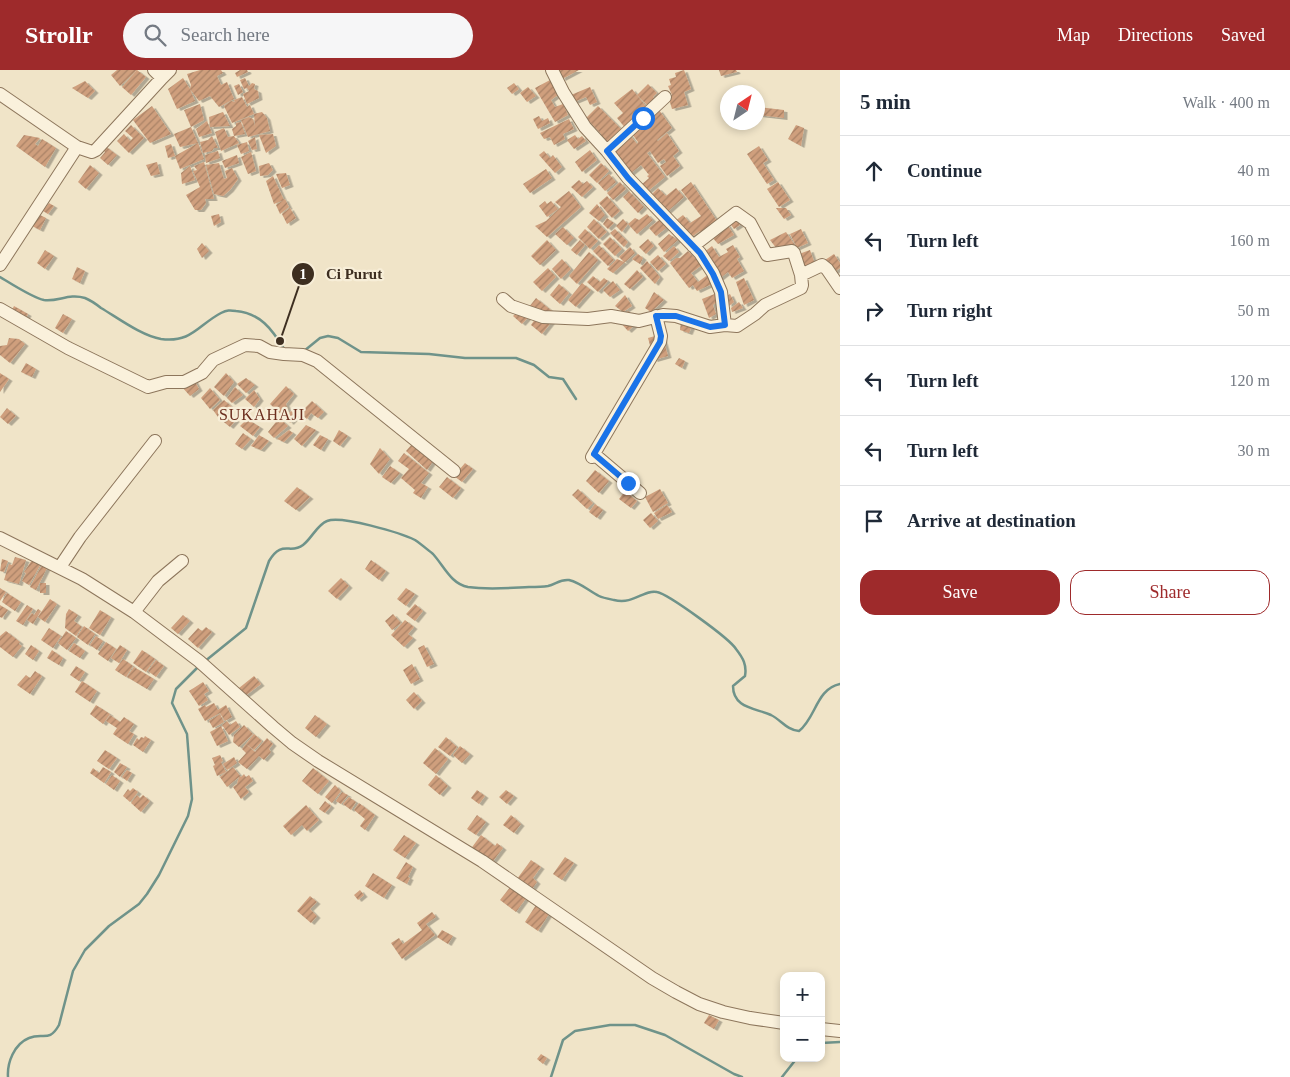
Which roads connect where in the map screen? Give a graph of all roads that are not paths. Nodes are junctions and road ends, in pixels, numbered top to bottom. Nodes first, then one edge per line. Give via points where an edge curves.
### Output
1 (552, 70) edge
2 (162, 73) edge
3 (0, 94) edge
4 (665, 97) dead end
5 (76, 147) junction
6 (607, 151) junction
7 (693, 246) junction
8 (0, 265) edge
9 (801, 275) junction
10 (840, 288) edge
11 (503, 299) dead end
12 (0, 309) edge
13 (656, 316) junction
14 (725, 325) junction
15 (156, 441) dead end
16 (454, 471) dead end
17 (640, 493) dead end
18 (0, 538) edge
19 (182, 561) dead end
20 (60, 567) junction
21 (134, 612) junction
22 (780, 1022) edge
23 (825, 1029) edge
24 (840, 1031) edge

1 - 6 street via 584,127
2 - 5 street via 96,150 92,152
3 - 5 street
4 - 6 street
5 - 8 street
6 - 7 street via 628,178
7 - 9 street via 736,213 750,223 767,255 793,252
7 - 14 street via 713,274 721,292
9 - 10 street via 822,265
9 - 14 street via 799,290 765,305 740,325
11 - 13 street via 511,306 542,317 588,319 612,316 639,321
12 - 16 street via 68,348 148,387 194,378 213,360 245,344 277,353 303,355 317,361
13 - 14 street via 676,316 710,327
13 - 17 street via 660,342 593,455
15 - 20 street
18 - 20 street
19 - 21 street via 158,582
20 - 21 street
21 - 22 street via 203,664 292,743 482,861 652,978 700,1004
23 - 24 street

